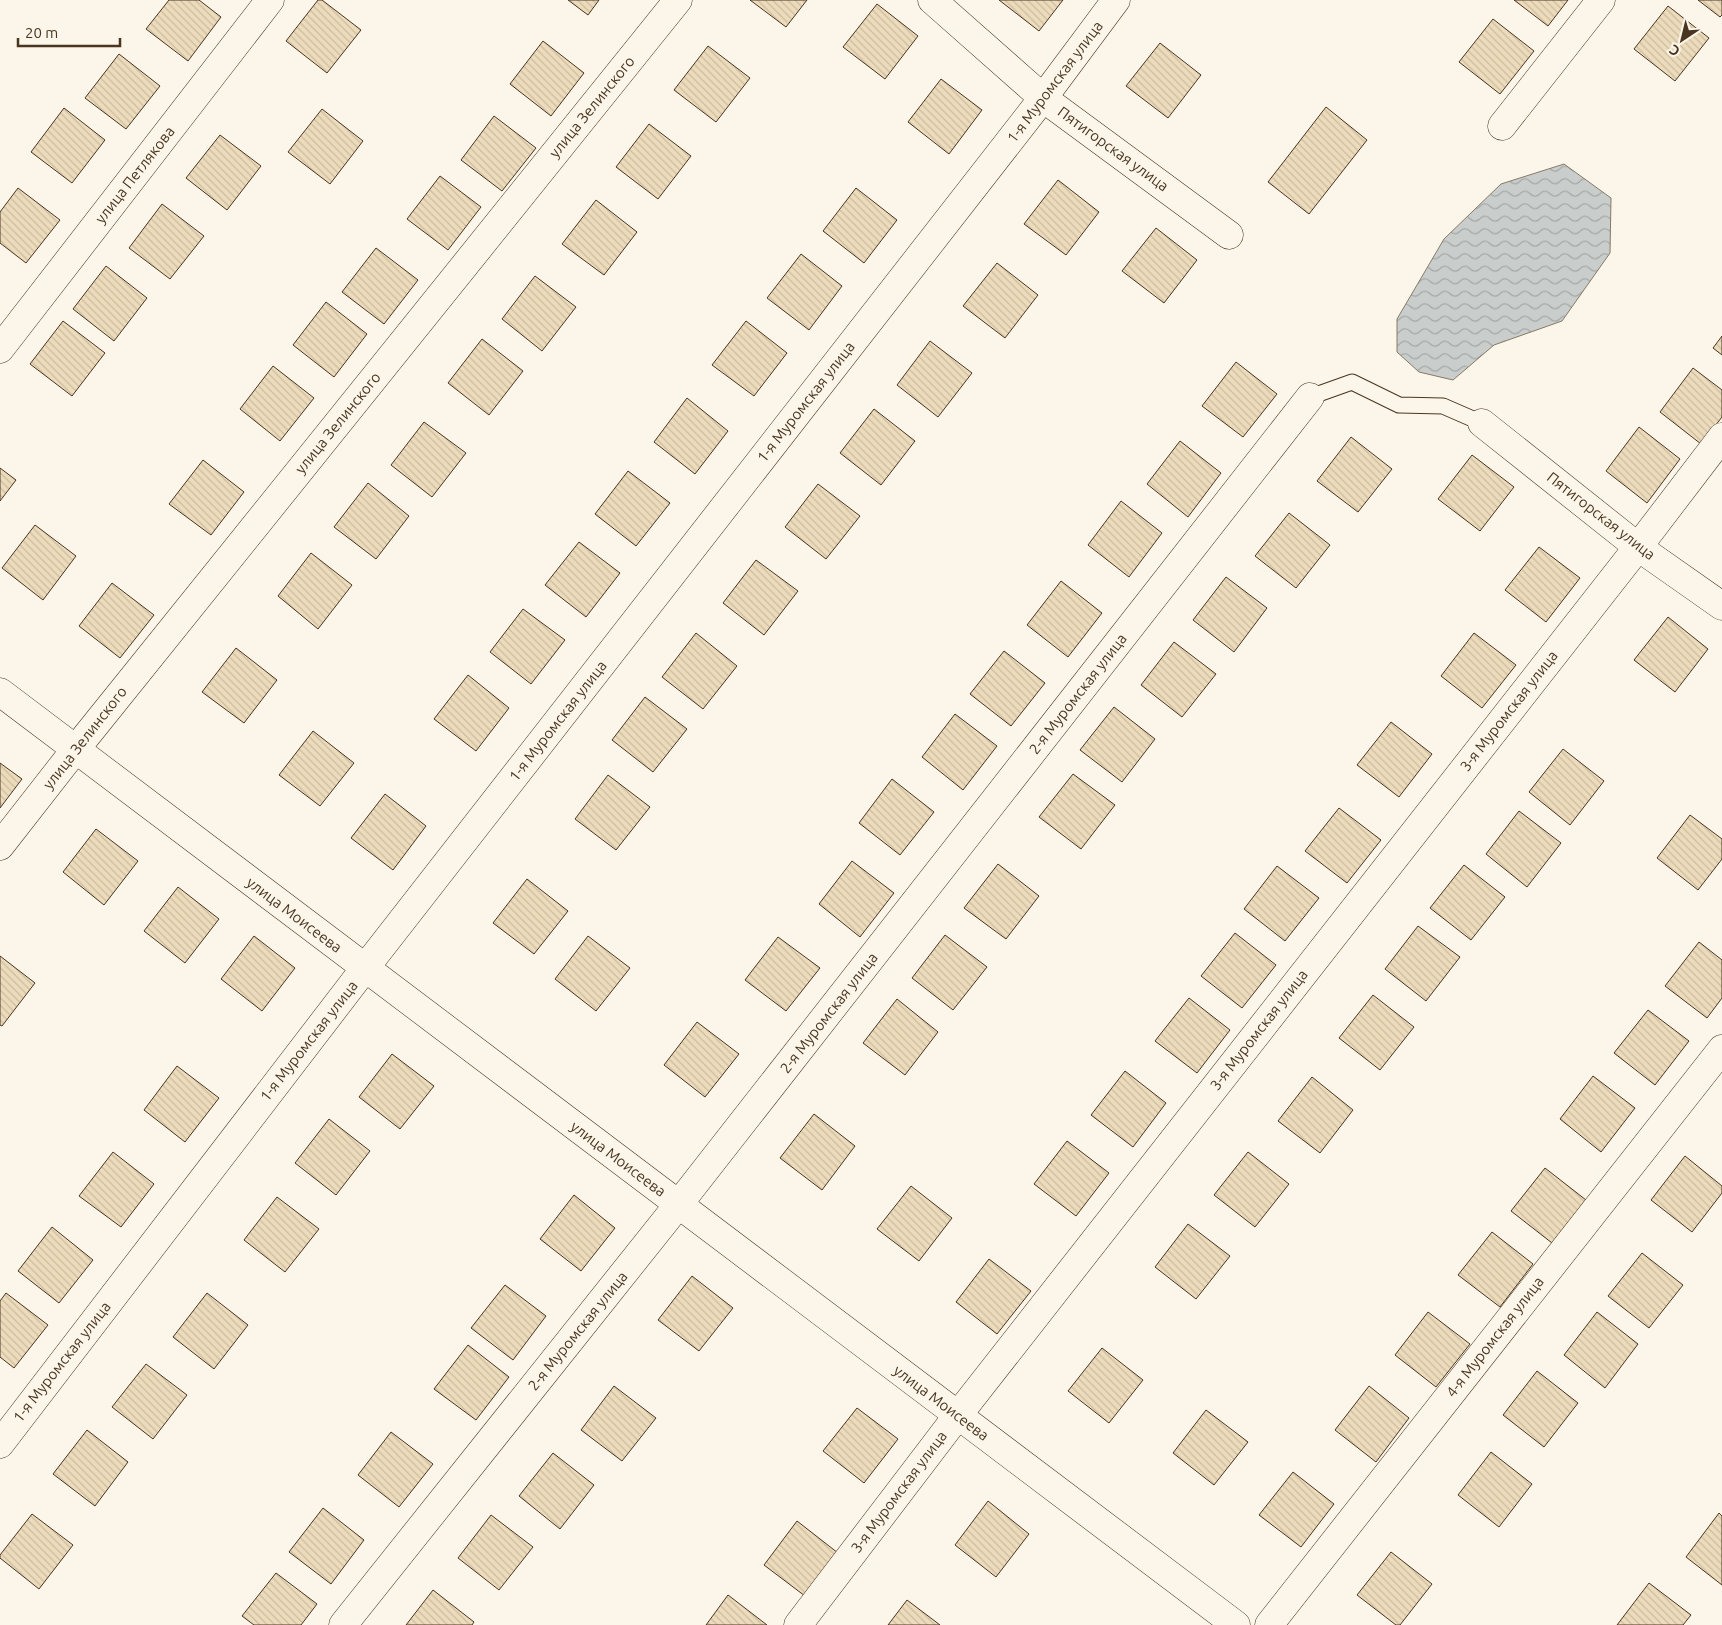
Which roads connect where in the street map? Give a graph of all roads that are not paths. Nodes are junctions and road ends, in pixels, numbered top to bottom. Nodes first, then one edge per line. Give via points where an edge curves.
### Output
1 (270, 0) edge
2 (678, 0) edge
3 (932, 0) edge
4 (1116, 0) edge
5 (1601, 0) edge
6 (1043, 98) junction
7 (1502, 126) dead end
8 (1229, 235) dead end
9 (0, 349) edge
10 (1310, 397) joint
11 (1482, 423) joint
12 (1722, 437) edge
13 (1638, 547) junction
14 (1722, 606) edge
15 (0, 692) edge
16 (75, 750) junction
17 (0, 846) edge
18 (365, 968) junction
19 (1722, 1049) edge
20 (678, 1205) junction
21 (958, 1415) junction
22 (0, 1444) edge
23 (343, 1625) edge
24 (798, 1625) edge
25 (1236, 1625) edge
26 (1269, 1625) edge

1 - 9 street, улица Петлякова
2 - 16 street, улица Зелинского
3 - 6 street, Пятигорская улица
4 - 6 street, 1-я Муромская улица
5 - 7 street
6 - 8 street, Пятигорская улица
6 - 18 street, 1-я Муромская улица
10 - 11 lane via 1352,382 1399,405 1443,406
10 - 20 street, 2-я Муромская улица
11 - 13 street, Пятигорская улица
12 - 13 street, 3-я Муромская улица
13 - 14 street, Пятигорская улица
13 - 21 street, 3-я Муромская улица
15 - 16 street, улица Моисеева
16 - 17 street, улица Зелинского
16 - 18 street, улица Моисеева
18 - 20 street, улица Моисеева
18 - 22 street, 1-я Муромская улица
19 - 26 street, 4-я Муромская улица
20 - 21 street, улица Моисеева
20 - 23 street, 2-я Муромская улица
21 - 24 street, 3-я Муромская улица
21 - 25 street, улица Моисеева

